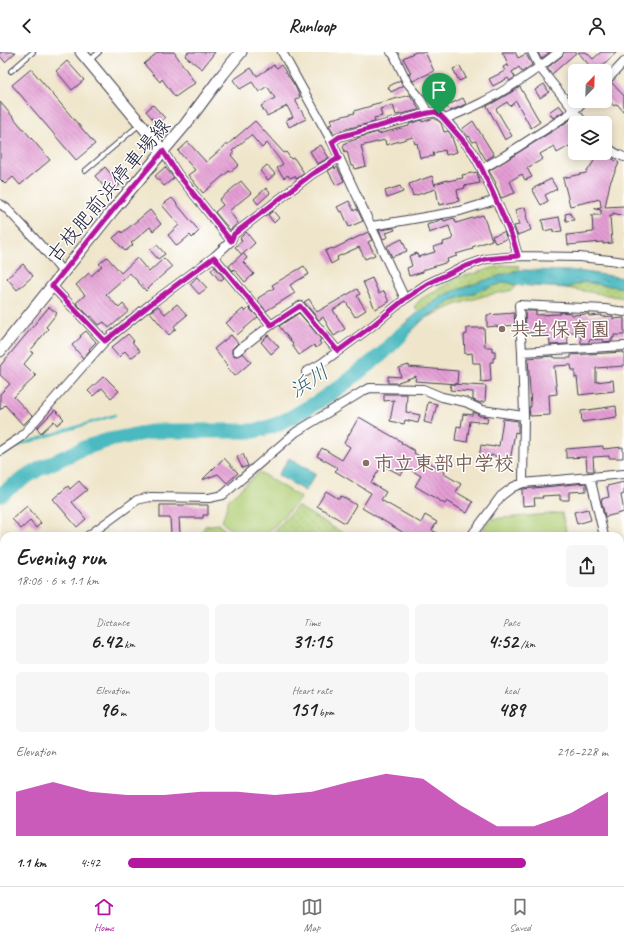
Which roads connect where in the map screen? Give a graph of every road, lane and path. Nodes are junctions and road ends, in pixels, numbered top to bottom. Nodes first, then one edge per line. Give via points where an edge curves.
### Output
1 (33, 52) edge
2 (81, 52) edge
3 (99, 52) edge
4 (241, 52) edge
5 (282, 52) edge
6 (392, 52) edge
7 (532, 52) edge
8 (559, 52) edge
9 (89, 62) junction
10 (624, 62) edge
11 (540, 68) junction
12 (11, 71) dead end
13 (612, 75) edge
14 (577, 108) edge
15 (574, 111) junction
16 (428, 113) junction
17 (578, 116) edge
18 (444, 119) junction
19 (140, 124) junction
20 (332, 142) junction
21 (163, 151) junction
22 (612, 151) edge
23 (339, 158) junction
24 (624, 158) edge
25 (482, 169) junction
26 (85, 171) dead end
27 (496, 200) junction
28 (0, 204) edge
29 (372, 226) junction
30 (231, 241) junction
31 (518, 256) junction
32 (214, 257) junction
33 (624, 262) edge
34 (63, 273) junction
35 (52, 286) junction
36 (405, 299) junction
37 (624, 312) edge
38 (271, 325) junction
39 (105, 341) junction
40 (624, 346) edge
41 (0, 350) edge
42 (237, 351) dead end
43 (338, 351) junction
44 (522, 352) junction
45 (306, 372) dead end
46 (524, 416) junction
47 (0, 450) edge
48 (624, 474) edge
49 (590, 477) junction
50 (523, 483) junction
51 (94, 532) edge
52 (474, 532) edge
53 (603, 532) edge

1 - 12 lane
2 - 9 main road
3 - 9 lane
4 - 21 main road, 古枝肥前浜停車場線
5 - 20 street
6 - 16 street via 407,82
7 - 11 street
8 - 11 street
9 - 19 main road
10 - 13 street
11 - 15 street
11 - 18 street via 480,103
14 - 15 street
15 - 17 street
15 - 25 street
16 - 18 street via 435,112
16 - 20 street via 339,137
18 - 25 street via 472,151
19 - 21 main road
19 - 26 lane
20 - 23 street
21 - 30 street via 177,173
21 - 34 main road, 古枝肥前浜停車場線
22 - 24 street
23 - 29 street
23 - 30 street via 312,174 234,234
25 - 27 street
27 - 29 street via 460,211
27 - 31 street
28 - 34 street via 41,244
29 - 36 street
30 - 32 street
31 - 33 street via 579,257
31 - 36 street via 486,259 458,269 427,284
32 - 38 street
32 - 39 street
34 - 35 main road, 古枝肥前浜停車場線
35 - 39 street
35 - 41 main road, 古枝肥前浜停車場線
36 - 43 street
37 - 44 street via 518,305
38 - 42 street
38 - 43 street via 300,306
39 - 47 street via 21,437
40 - 44 street
43 - 45 street
44 - 46 street
46 - 50 street
46 - 51 street via 482,410 465,402 423,390 370,388 296,432 223,496 150,497 138,500
48 - 49 street
49 - 50 street
49 - 53 street
50 - 52 street via 501,496

